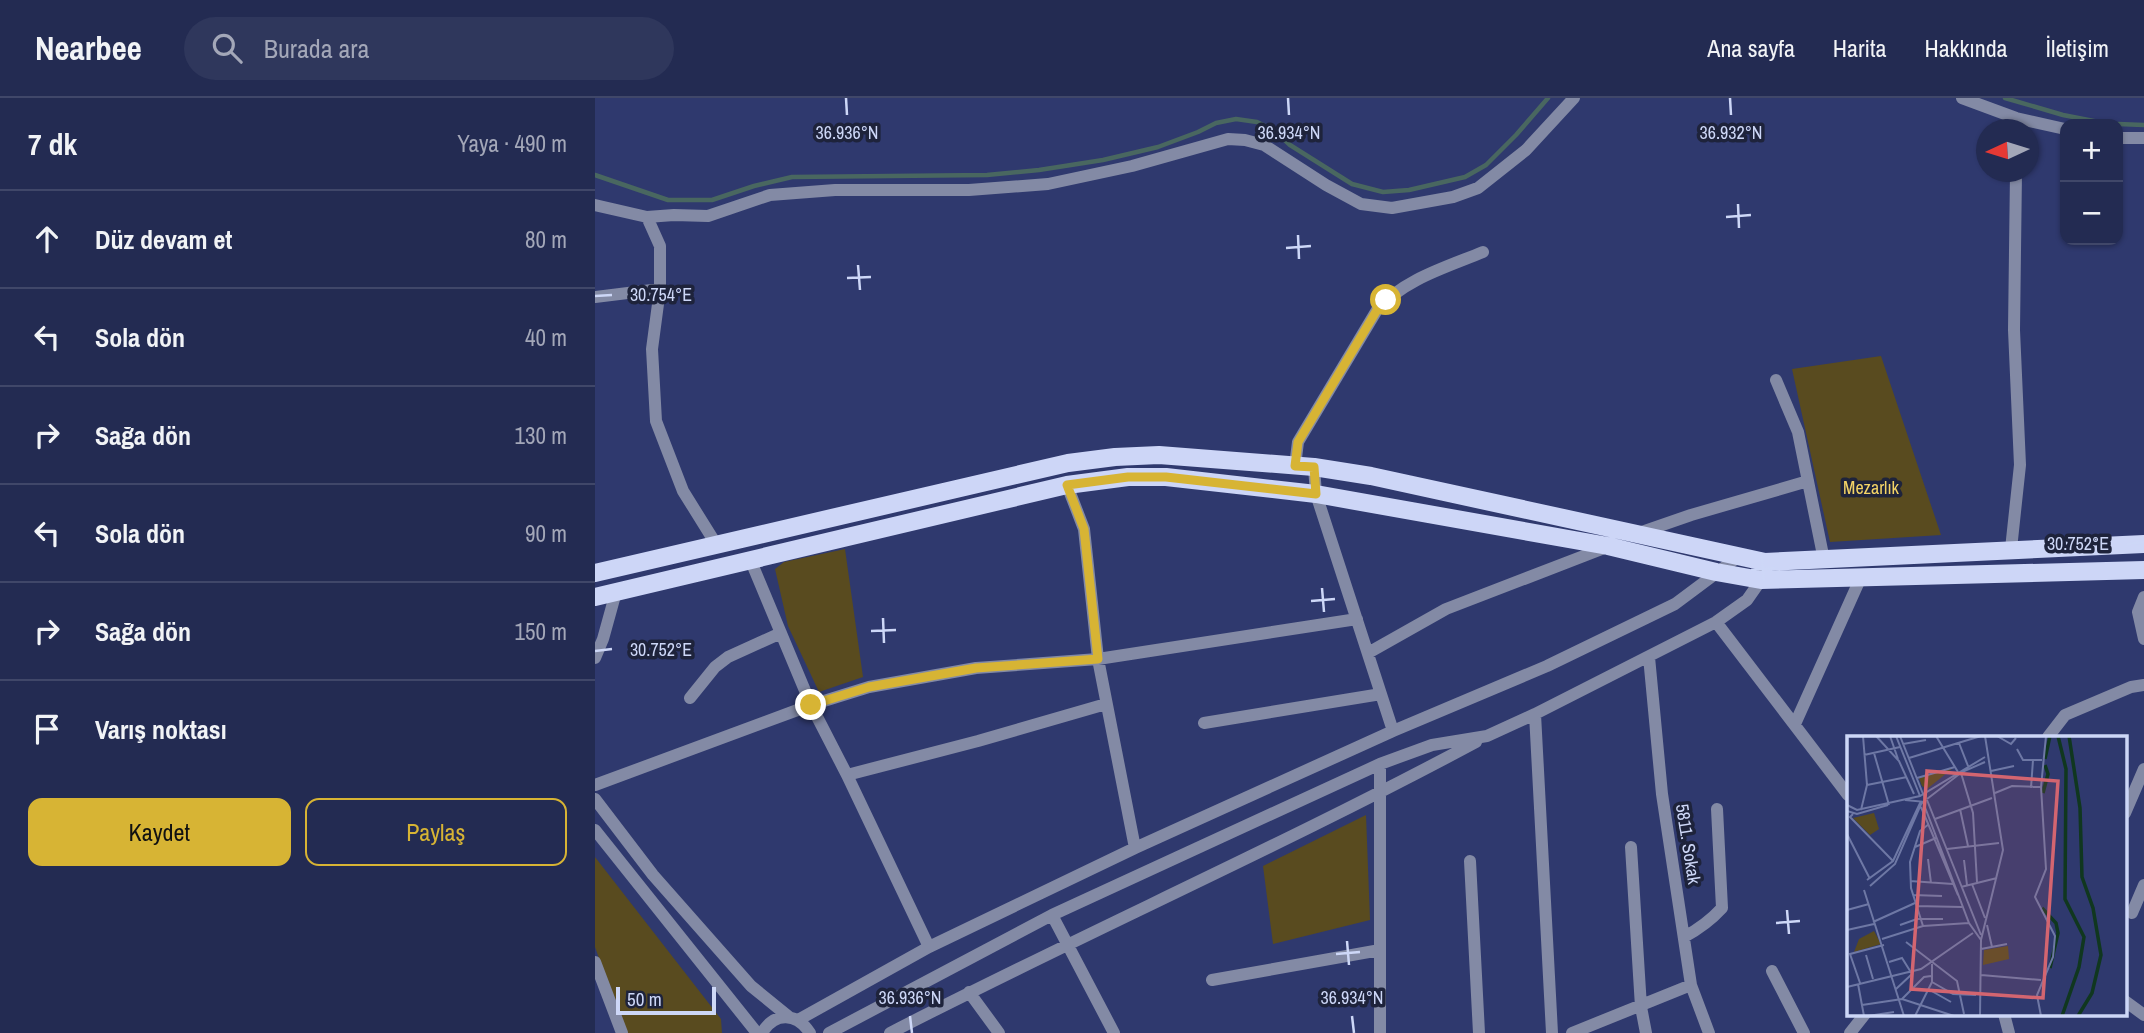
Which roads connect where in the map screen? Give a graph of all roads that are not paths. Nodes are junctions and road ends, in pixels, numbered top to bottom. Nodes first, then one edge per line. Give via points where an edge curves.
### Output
1 (1574, 98) edge
2 (1962, 98) edge
3 (2006, 119) edge
4 (2039, 126) edge
5 (2060, 128) edge
6 (2123, 138) edge
7 (2144, 138) edge
8 (2016, 182) edge
9 (595, 205) edge
10 (647, 218) junction
11 (1483, 252) dead end
12 (660, 289) junction
13 (595, 297) edge
14 (1776, 380) dead end
15 (1295, 466) junction
16 (1314, 467) junction
17 (1808, 481) junction
18 (1067, 485) junction
19 (1316, 494) junction
20 (1636, 534) junction
21 (716, 544) junction
22 (2144, 544) edge
23 (1608, 546) junction
24 (2011, 549) junction
25 (1738, 557) junction
26 (750, 559) junction
27 (1825, 560) junction
28 (2144, 570) edge
29 (1763, 571) junction
30 (1716, 572) junction
31 (595, 573) edge
32 (1861, 578) junction
33 (616, 592) junction
34 (595, 597) edge
35 (2144, 597) edge
36 (1357, 619) junction
37 (1716, 622) junction
38 (781, 633) junction
39 (2144, 639) edge
40 (1368, 653) junction
41 (1649, 657) junction
42 (595, 658) edge
43 (1098, 659) junction
44 (2144, 685) edge
45 (1381, 694) junction
46 (690, 698) dead end
47 (1106, 704) junction
48 (811, 705) junction
49 (1535, 714) junction
50 (1204, 723) dead end
51 (1795, 724) junction
52 (1393, 731) junction
53 (1487, 736) junction
54 (2049, 736) edge
55 (1380, 764) junction
56 (2144, 769) edge
57 (847, 775) junction
58 (595, 785) edge
59 (1380, 794) junction
60 (1847, 794) edge
61 (595, 799) edge
62 (1717, 808) dead end
63 (2127, 808) edge
64 (595, 830) edge
65 (1631, 847) dead end
66 (1135, 848) junction
67 (1470, 861) dead end
68 (2144, 885) edge
69 (2128, 912) edge
70 (1052, 915) junction
71 (2144, 920) edge
72 (1684, 937) junction
73 (1068, 946) junction
74 (929, 947) junction
75 (1380, 950) junction
76 (595, 962) edge
77 (1772, 971) dead end
78 (1212, 980) dead end
79 (1691, 985) junction
80 (969, 992) junction
81 (2127, 1002) edge
82 (1641, 1007) junction
83 (2144, 1015) edge
84 (1863, 1016) edge
85 (2005, 1016) edge
86 (794, 1019) junction
87 (622, 1033) edge
88 (759, 1033) edge
89 (810, 1033) edge
90 (829, 1033) edge
91 (890, 1033) edge
92 (999, 1033) edge
93 (1114, 1033) edge
94 (1380, 1033) edge
95 (1479, 1033) edge
96 (1552, 1033) edge
97 (1572, 1033) edge
98 (1646, 1033) edge
99 (1709, 1033) edge
100 (1804, 1033) edge
101 (1850, 1033) edge
102 (2009, 1033) edge

1 - 10 street via 1526,150 1478,188 1392,208 1361,204 1264,145 1228,139 1048,184 770,195 708,216
2 - 3 street
4 - 5 street
6 - 7 street
8 - 24 street via 2014,330 2021,465
9 - 10 street
10 - 12 street via 660,246
11 - 15 street via 1409,284 1377,310 1298,442
12 - 13 street
12 - 21 street via 652,349 656,421 683,491
14 - 17 street via 1798,432
15 - 16 main road
15 - 21 main road via 1159,455 1068,463
16 - 19 street
16 - 20 main road
17 - 20 street
17 - 27 street
18 - 19 main road via 1166,477
18 - 26 main road
18 - 43 street via 1084,529
19 - 23 main road
19 - 36 street
20 - 25 main road
21 - 31 main road
22 - 24 main road
23 - 30 main road
23 - 40 street via 1446,609
24 - 27 main road
25 - 29 main road
25 - 30 street
26 - 33 main road
26 - 38 street
27 - 29 main road
28 - 32 main road
29 - 30 main road
29 - 32 main road
29 - 37 street via 1747,600
30 - 52 street via 1675,604 1547,666
32 - 51 street
33 - 34 main road
33 - 42 street
35 - 39 street via 2137,612
36 - 40 street
36 - 43 street
37 - 41 street
37 - 51 street
38 - 46 street via 715,667
38 - 48 street
40 - 45 street
41 - 49 street
41 - 72 street, 5811. Sokak via 1662,794
43 - 47 street
43 - 48 street via 976,668 869,687
44 - 54 street via 2065,715
45 - 50 street
45 - 52 street
47 - 57 street
47 - 66 street
48 - 57 street
48 - 58 street
49 - 53 street
49 - 96 street
51 - 60 street
52 - 66 street
53 - 55 street via 1431,746
53 - 59 street
55 - 59 street
55 - 70 street
56 - 63 street
57 - 74 street
59 - 73 street
59 - 75 street
61 - 86 street via 653,875 751,986
62 - 72 street via 1722,908
64 - 88 street
65 - 82 street
66 - 74 street
67 - 95 street
68 - 69 street
69 - 71 street
70 - 73 street
70 - 90 street
72 - 79 street, 5811. Sokak
73 - 80 street
73 - 93 street
74 - 86 street
75 - 78 street
75 - 94 street
76 - 87 street
77 - 100 street
79 - 82 street
79 - 99 street, 5811. Sokak
80 - 91 street
80 - 92 street
81 - 83 street
82 - 97 street
82 - 98 street
84 - 101 street
85 - 102 street
86 - 88 street via 774,1020
86 - 89 street

